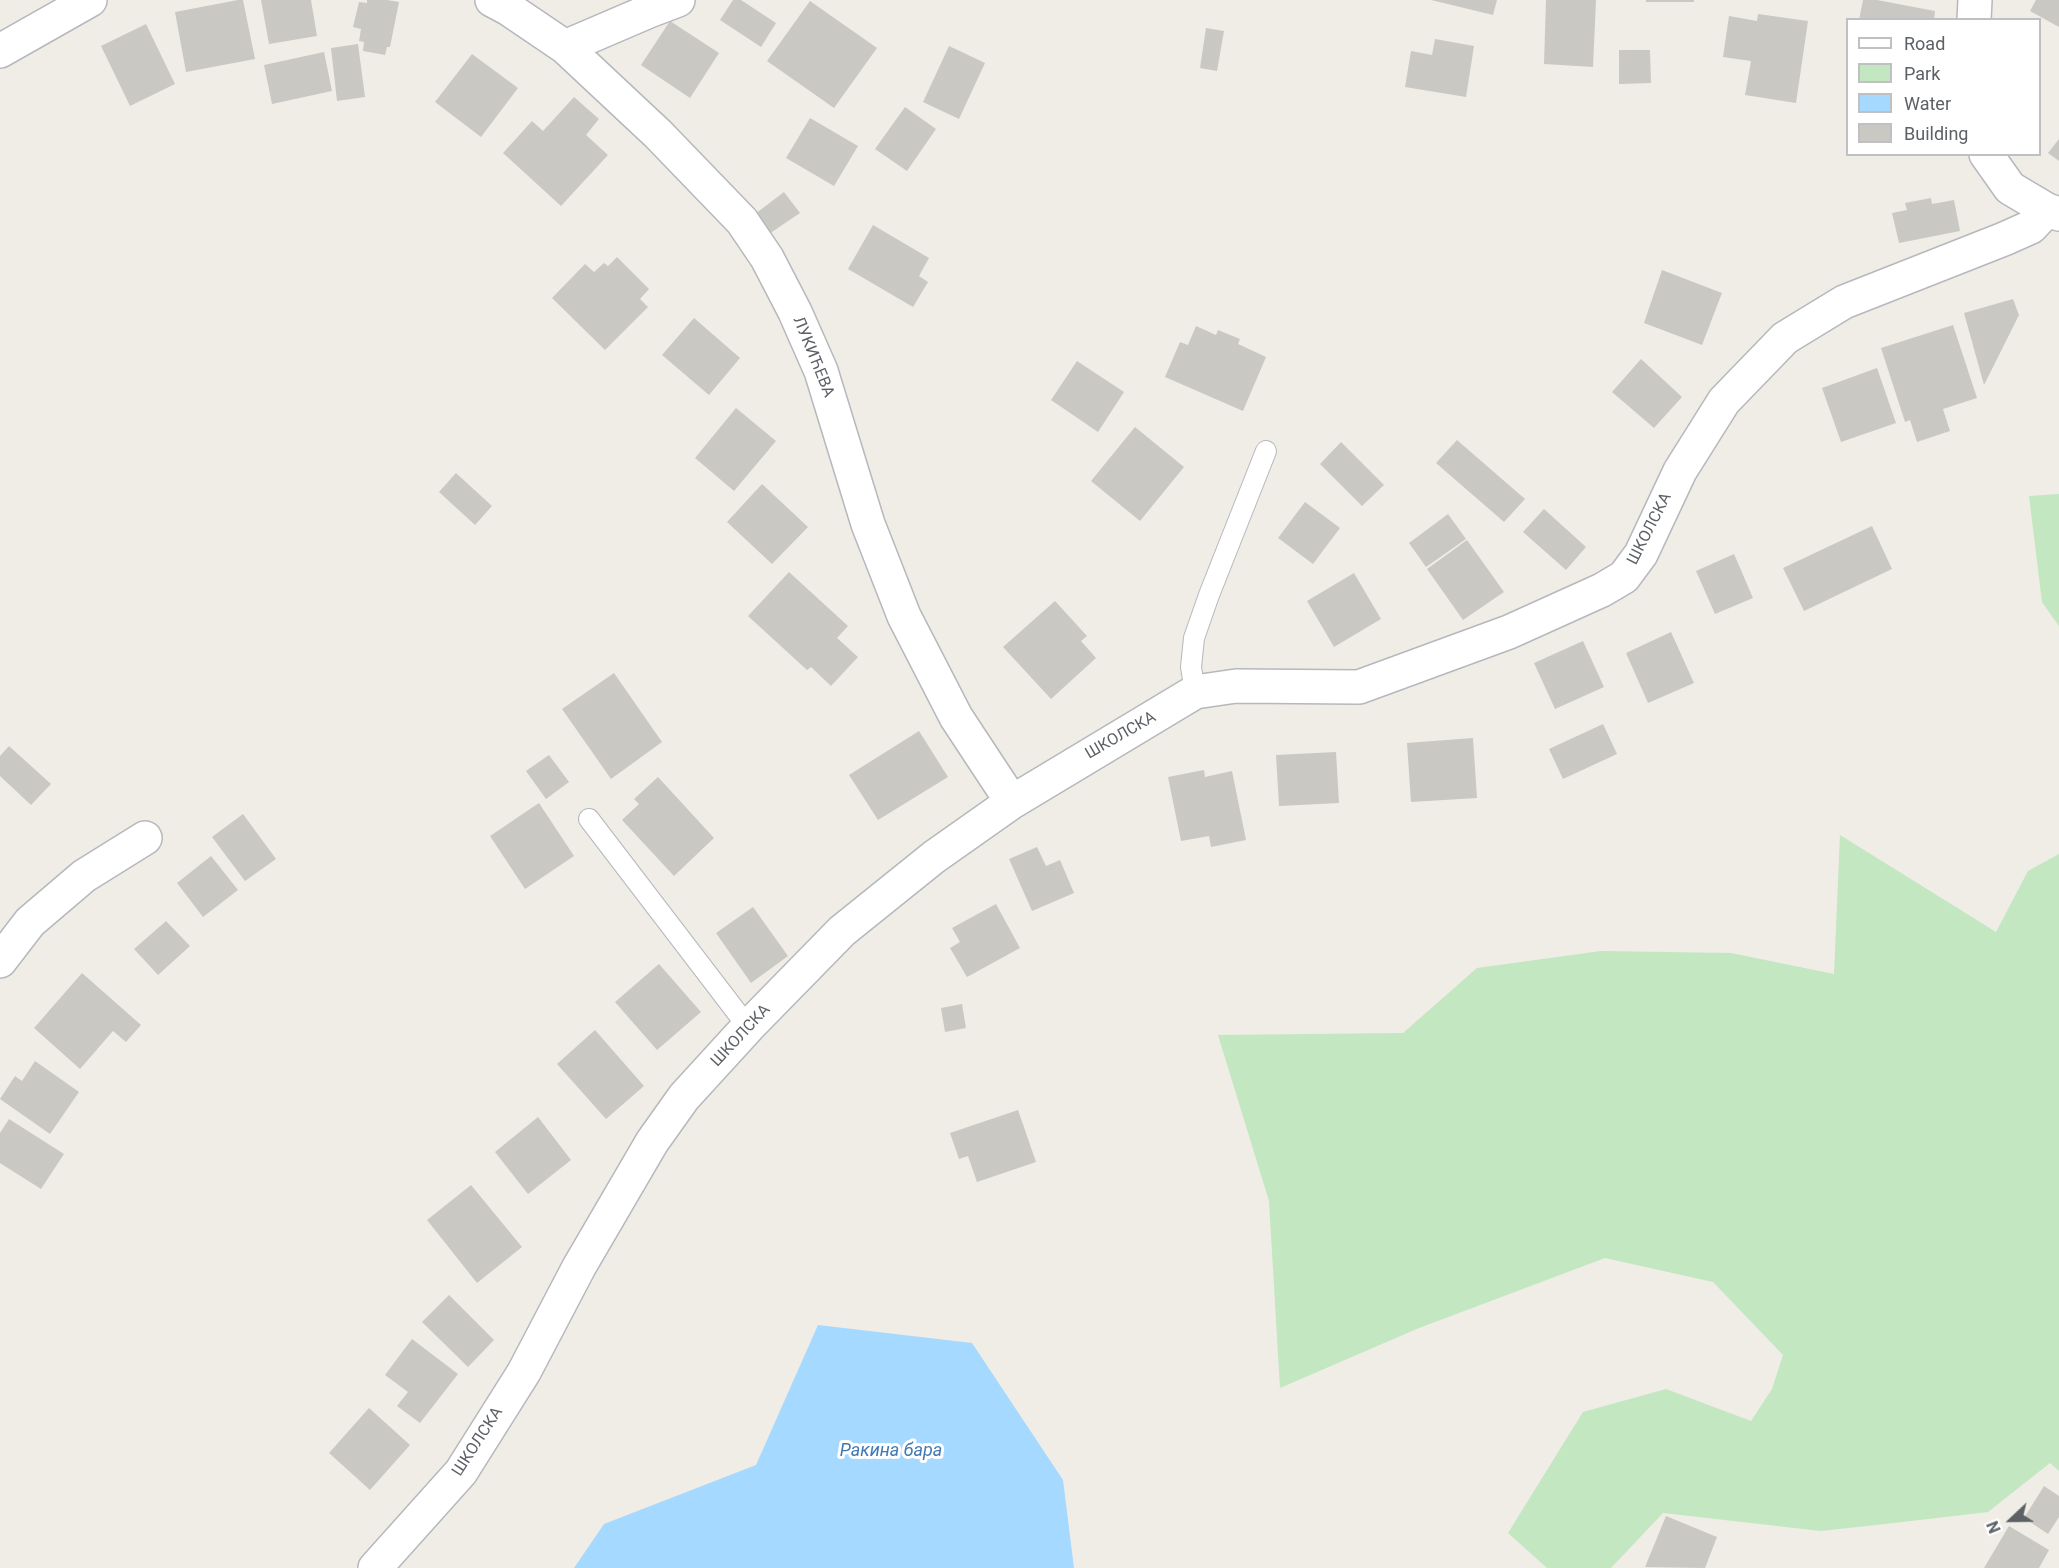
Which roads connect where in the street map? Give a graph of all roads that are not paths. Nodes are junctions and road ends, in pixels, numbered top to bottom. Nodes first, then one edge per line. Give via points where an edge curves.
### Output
1 (90, 0) edge
2 (492, 0) edge
3 (678, 0) edge
4 (1975, 0) edge
5 (1974, 18) edge
6 (565, 47) junction
7 (0, 51) edge
8 (1987, 156) edge
9 (2053, 212) edge
10 (1266, 451) dead end
11 (1195, 692) junction
12 (1012, 802) junction
13 (590, 819) dead end
14 (145, 838) dead end
15 (0, 961) edge
16 (748, 1027) junction
17 (375, 1568) edge

1 - 7 street
2 - 6 street, ЛУКИЋЕВА
3 - 6 street
4 - 5 street
6 - 12 street, ЛУКИЋЕВА via 658,134 742,221 767,258 821,371 868,525 903,616 956,717
8 - 9 street via 2010,188
9 - 11 street, ШКОЛСКА via 2004,239 1844,302 1785,338 1724,400 1680,471 1641,554 1624,577 1602,590 1509,632 1359,687 1236,686
10 - 11 lane via 1194,638 1191,667
11 - 12 street, ШКОЛСКА
12 - 16 street, ШКОЛСКА via 934,857 842,931
13 - 16 lane
14 - 15 street via 84,876 30,922
16 - 17 street, ШКОЛСКА via 684,1098 652,1142 524,1372 461,1472

